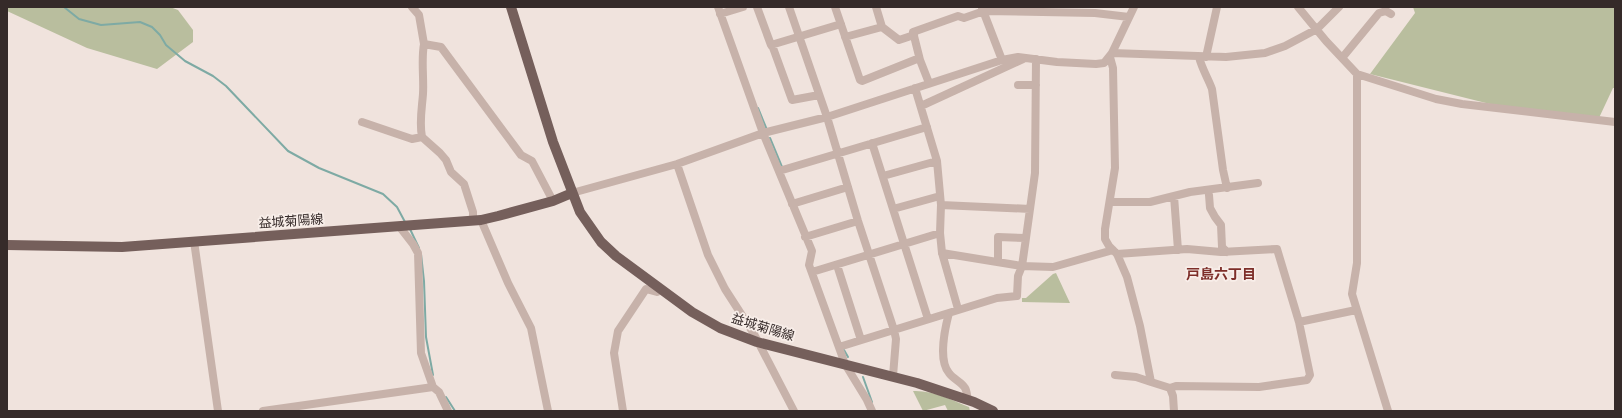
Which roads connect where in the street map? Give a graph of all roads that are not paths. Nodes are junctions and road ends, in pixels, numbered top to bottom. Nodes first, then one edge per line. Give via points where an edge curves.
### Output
1 (412, 7) edge
2 (511, 7) edge
3 (743, 7) edge
4 (757, 7) edge
5 (789, 7) edge
6 (835, 7) edge
7 (876, 7) edge
8 (1134, 7) edge
9 (1217, 7) edge
10 (1298, 7) edge
11 (1339, 7) edge
12 (983, 9) edge
13 (719, 10) edge
14 (1390, 14) dead end
15 (1129, 17) junction
16 (841, 24) junction
17 (882, 27) junction
18 (1317, 28) junction
19 (914, 36) junction
20 (800, 37) junction
21 (845, 37) junction
22 (424, 44) junction
23 (772, 45) junction
24 (1111, 55) junction
25 (1203, 57) junction
26 (1025, 58) junction
27 (1342, 58) junction
28 (1036, 59) junction
29 (920, 60) junction
30 (1002, 60) junction
31 (1357, 74) junction
32 (929, 83) junction
33 (1018, 85) dead end
34 (1036, 85) junction
35 (915, 88) junction
36 (819, 95) junction
37 (921, 106) junction
38 (827, 117) junction
39 (362, 122) dead end
40 (1615, 122) edge
41 (927, 127) junction
42 (763, 133) junction
43 (422, 137) junction
44 (872, 143) junction
45 (837, 154) junction
46 (937, 161) junction
47 (677, 164) junction
48 (779, 171) junction
49 (883, 176) junction
50 (1258, 183) dead end
51 (848, 187) junction
52 (1227, 188) junction
53 (572, 193) junction
54 (1209, 195) dead end
55 (940, 196) junction
56 (1174, 196) junction
57 (552, 200) junction
58 (1110, 202) junction
59 (792, 204) junction
60 (941, 206) junction
61 (893, 209) junction
62 (1030, 209) junction
63 (477, 220) junction
64 (858, 221) junction
65 (405, 225) junction
66 (940, 233) junction
67 (805, 237) junction
68 (1026, 238) junction
69 (194, 241) junction
70 (904, 244) junction
71 (7, 245) edge
72 (1178, 250) junction
73 (1115, 252) junction
74 (1227, 252) junction
75 (942, 253) junction
76 (870, 255) junction
77 (998, 262) junction
78 (837, 265) junction
79 (1022, 266) junction
80 (812, 272) junction
81 (659, 288) junction
82 (958, 309) junction
83 (1356, 310) junction
84 (949, 313) junction
85 (928, 319) junction
86 (1298, 322) junction
87 (894, 330) junction
88 (861, 340) junction
89 (757, 342) junction
90 (839, 347) junction
91 (845, 364) junction
92 (1115, 375) dead end
93 (893, 376) junction
94 (1151, 382) junction
95 (433, 386) junction
96 (1170, 388) junction
97 (973, 404) edge
98 (218, 411) edge
99 (263, 411) edge
100 (448, 411) edge
101 (548, 411) edge
102 (623, 411) edge
103 (794, 411) edge
104 (872, 411) edge
105 (993, 411) edge
106 (1174, 411) edge
107 (1388, 411) edge

1 - 22 street via 419,16
2 - 53 main road, 益城菊陽線 via 553,142
3 - 13 street
4 - 23 street
5 - 20 street
6 - 16 street
7 - 17 street
8 - 15 street
9 - 25 street
10 - 18 street
11 - 18 street
12 - 15 street via 1095,13
12 - 19 street via 964,18 958,16 913,32
12 - 30 street
13 - 42 street
14 - 27 street via 1386,11 1379,13
15 - 24 street
16 - 20 street
16 - 21 street
17 - 19 street via 899,40
17 - 21 street
18 - 25 street via 1274,51 1244,56
18 - 27 street
19 - 29 street
20 - 23 street
20 - 36 street
21 - 29 street via 860,80
22 - 43 street
22 - 57 street via 442,47 521,155 532,161
23 - 36 street via 792,100
24 - 25 street
24 - 28 street via 1104,63 1096,64
24 - 58 street via 1115,168
25 - 52 street via 1202,68 1212,89
26 - 28 street
26 - 30 street
26 - 37 street
27 - 31 street
28 - 34 street
29 - 32 street
30 - 32 street
31 - 40 street via 1436,99 1462,104
31 - 83 street via 1357,263 1352,294
32 - 35 street
33 - 34 street
34 - 62 street via 1035,173
35 - 37 street
35 - 38 street
36 - 38 street
37 - 41 street
38 - 42 street
38 - 45 street
39 - 43 street via 412,139
41 - 44 street
41 - 46 street
42 - 47 street
42 - 48 street
43 - 63 street via 440,153 451,172 464,184
44 - 45 street
44 - 49 street
45 - 48 street
45 - 51 street
46 - 49 street
46 - 55 street
47 - 53 street
47 - 89 street via 708,255
48 - 59 street
49 - 61 street
50 - 52 street
51 - 59 street
51 - 64 street
52 - 56 street
53 - 57 main road, 益城菊陽線
53 - 81 main road, 益城菊陽線 via 580,212 601,242
54 - 74 street via 1210,208 1221,225 1222,247
55 - 60 street
55 - 61 street
56 - 58 street via 1150,202
56 - 72 street
57 - 63 main road, 益城菊陽線
58 - 73 street via 1105,239
59 - 67 street
60 - 62 street
60 - 66 street
61 - 70 street
62 - 68 street
63 - 65 main road, 益城菊陽線
63 - 101 street via 531,328
64 - 67 street
64 - 76 street
65 - 69 main road, 益城菊陽線
65 - 95 street via 418,253 421,354
66 - 70 street
66 - 75 street
67 - 80 street via 812,251 809,265
68 - 77 street via 998,237
68 - 79 street
69 - 71 main road, 益城菊陽線 via 122,247
69 - 98 street
70 - 76 street
70 - 85 street
72 - 73 street
72 - 74 street
73 - 79 street via 1052,267
73 - 94 street via 1127,277
74 - 86 street via 1252,248 1277,249
75 - 77 street
75 - 82 street
76 - 78 street
76 - 87 street
77 - 79 street
78 - 80 street
78 - 88 street
79 - 82 street via 1018,276 1018,296 997,298
80 - 90 street
81 - 89 main road, 益城菊陽線 via 720,328
81 - 102 street via 657,292 646,289 618,331 614,353
82 - 84 street
83 - 86 street
83 - 107 street
84 - 85 street
84 - 97 street via 943,346 947,372 965,387
85 - 87 street
86 - 96 street via 1310,375 1307,380 1259,387
87 - 88 street
87 - 93 street via 896,340
88 - 90 street
89 - 91 main road, 益城菊陽線
89 - 103 street
90 - 91 street
91 - 93 main road, 益城菊陽線
91 - 104 street via 868,400
92 - 94 street via 1136,377
93 - 97 main road, 益城菊陽線
94 - 96 street
95 - 99 street
95 - 100 street via 439,392
96 - 106 street via 1174,396
97 - 105 main road, 益城菊陽線

